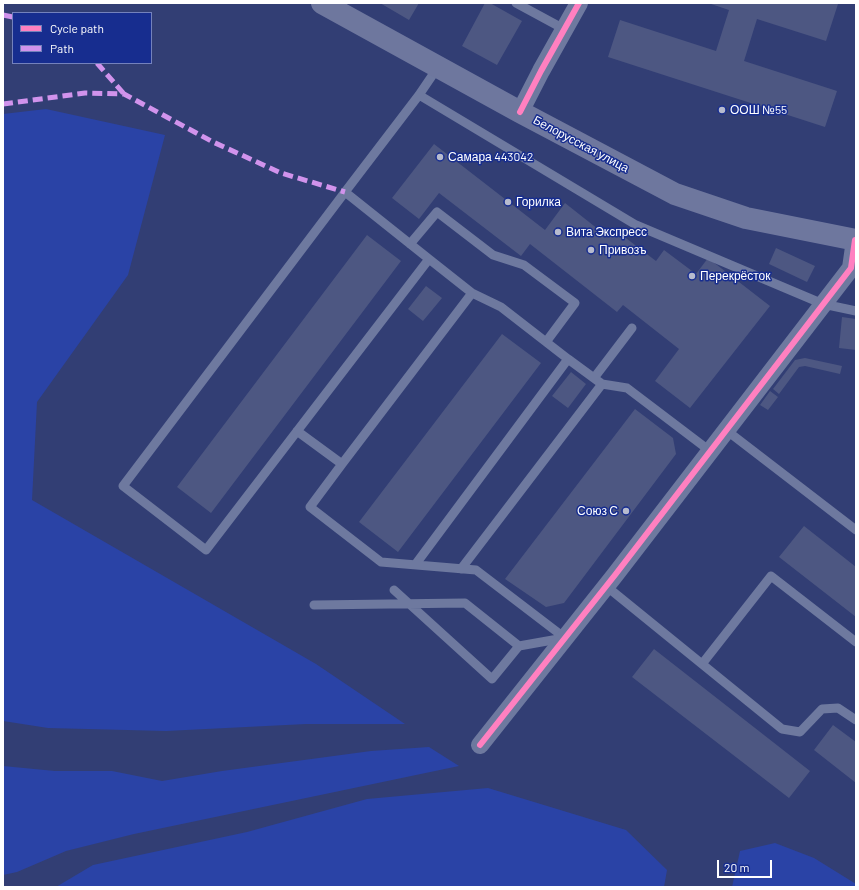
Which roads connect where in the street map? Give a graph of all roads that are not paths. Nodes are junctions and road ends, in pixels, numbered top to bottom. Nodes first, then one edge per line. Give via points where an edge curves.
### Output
1 (322, 3) edge
2 (516, 3) edge
3 (579, 3) edge
4 (564, 29) junction
5 (438, 67) junction
6 (420, 95) junction
7 (520, 112) junction
8 (345, 192) junction
9 (855, 240) edge
10 (410, 244) junction
11 (429, 259) junction
12 (472, 293) junction
13 (823, 304) junction
14 (856, 311) edge
15 (632, 328) dead end
16 (546, 342) junction
17 (568, 359) junction
18 (594, 378) junction
19 (602, 384) junction
20 (726, 430) junction
21 (297, 431) junction
22 (710, 451) junction
23 (342, 464) junction
24 (856, 530) edge
25 (415, 565) junction
26 (461, 569) junction
27 (606, 586) junction
28 (394, 590) dead end
29 (409, 604) junction
30 (314, 605) dead end
31 (565, 638) junction
32 (856, 642) edge
33 (519, 646) junction
34 (702, 664) junction
35 (856, 720) edge
36 (480, 745) dead end

1 - 5 main road, Белорусская улица
2 - 4 lane
3 - 4 street
4 - 7 street
5 - 6 lane
5 - 7 main road, Белорусская улица
6 - 8 lane
6 - 13 lane via 636,225
7 - 9 main road, Белорусская улица via 675,194 746,218
8 - 10 lane
8 - 21 lane via 123,486 206,550
9 - 13 street via 851,268
10 - 11 lane
10 - 16 lane via 437,212 493,255 524,265 575,303
11 - 12 lane
11 - 21 lane
12 - 16 lane via 501,307
12 - 23 lane
13 - 14 lane
13 - 20 street
15 - 18 lane
16 - 17 lane
17 - 18 lane
17 - 25 lane
18 - 19 lane
19 - 22 lane via 628,388
19 - 26 lane
20 - 22 street
20 - 24 lane
21 - 23 lane
22 - 27 street
23 - 25 lane via 310,507 381,562
25 - 26 lane
26 - 31 lane via 476,570
27 - 31 street
27 - 34 lane
28 - 29 lane
29 - 30 lane
29 - 33 lane via 465,603
29 - 33 lane via 492,679
31 - 33 lane
31 - 36 street
32 - 34 lane via 771,576
34 - 35 lane via 782,729 800,732 822,709 838,708

